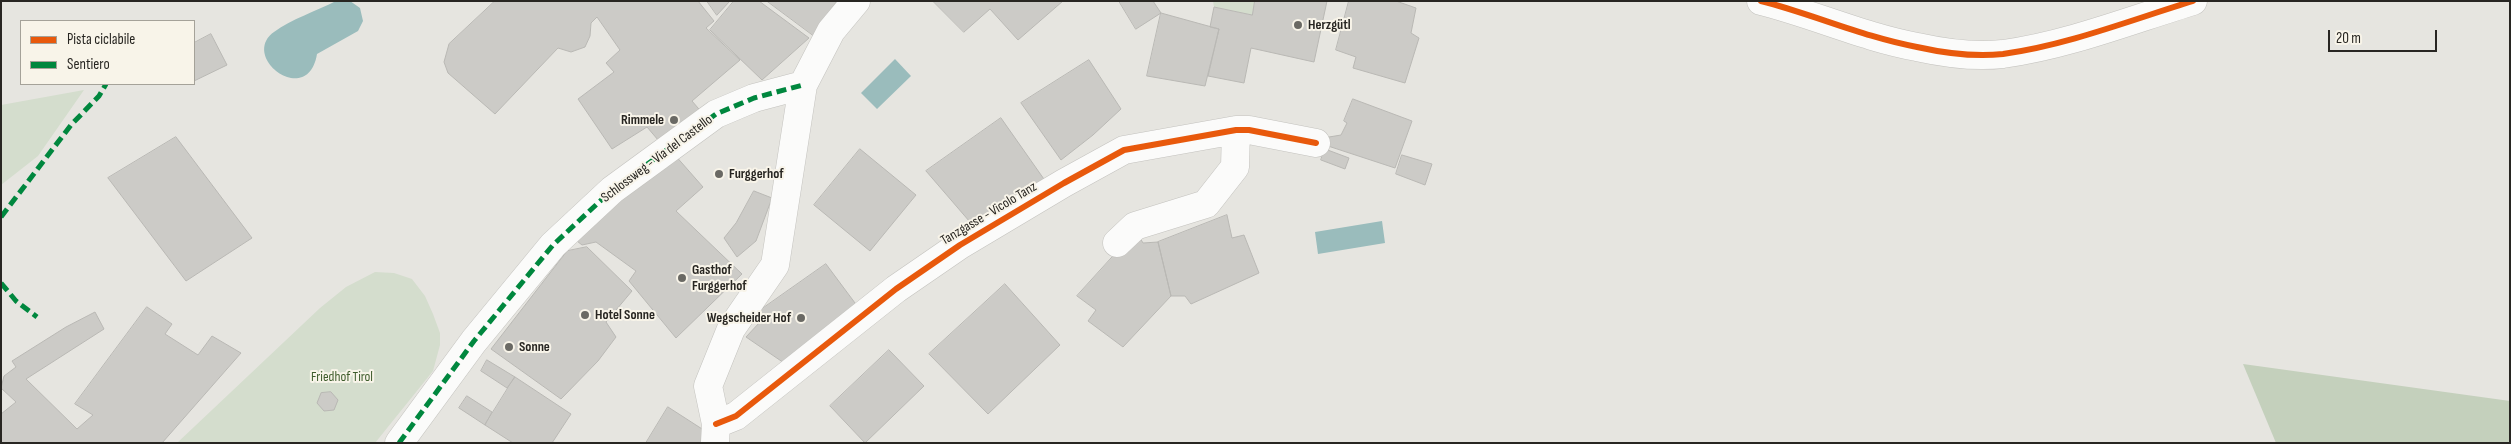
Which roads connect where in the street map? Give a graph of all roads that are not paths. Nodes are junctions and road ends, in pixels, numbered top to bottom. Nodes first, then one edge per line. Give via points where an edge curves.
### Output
1 (856, 1) edge
2 (1760, 1) edge
3 (2193, 1) edge
4 (803, 85) junction
5 (1236, 130) junction
6 (1316, 143) dead end
7 (1117, 242) dead end
8 (715, 433) edge
9 (399, 443) edge

1 - 4 street via 831,31
2 - 3 street via 1916,47 1993,54 2049,45
4 - 8 street, Tanzgasse - Vicolo Tanz via 775,265 731,329 708,386
4 - 9 street, Schlossweg - Via del Castello via 754,98 716,114 612,190 553,245 474,342
5 - 6 street, Tanzgasse - Vicolo Tanz
5 - 7 street via 1235,167 1206,204 1135,226
5 - 8 street, Tanzgasse - Vicolo Tanz via 1124,150 1073,178 896,289

